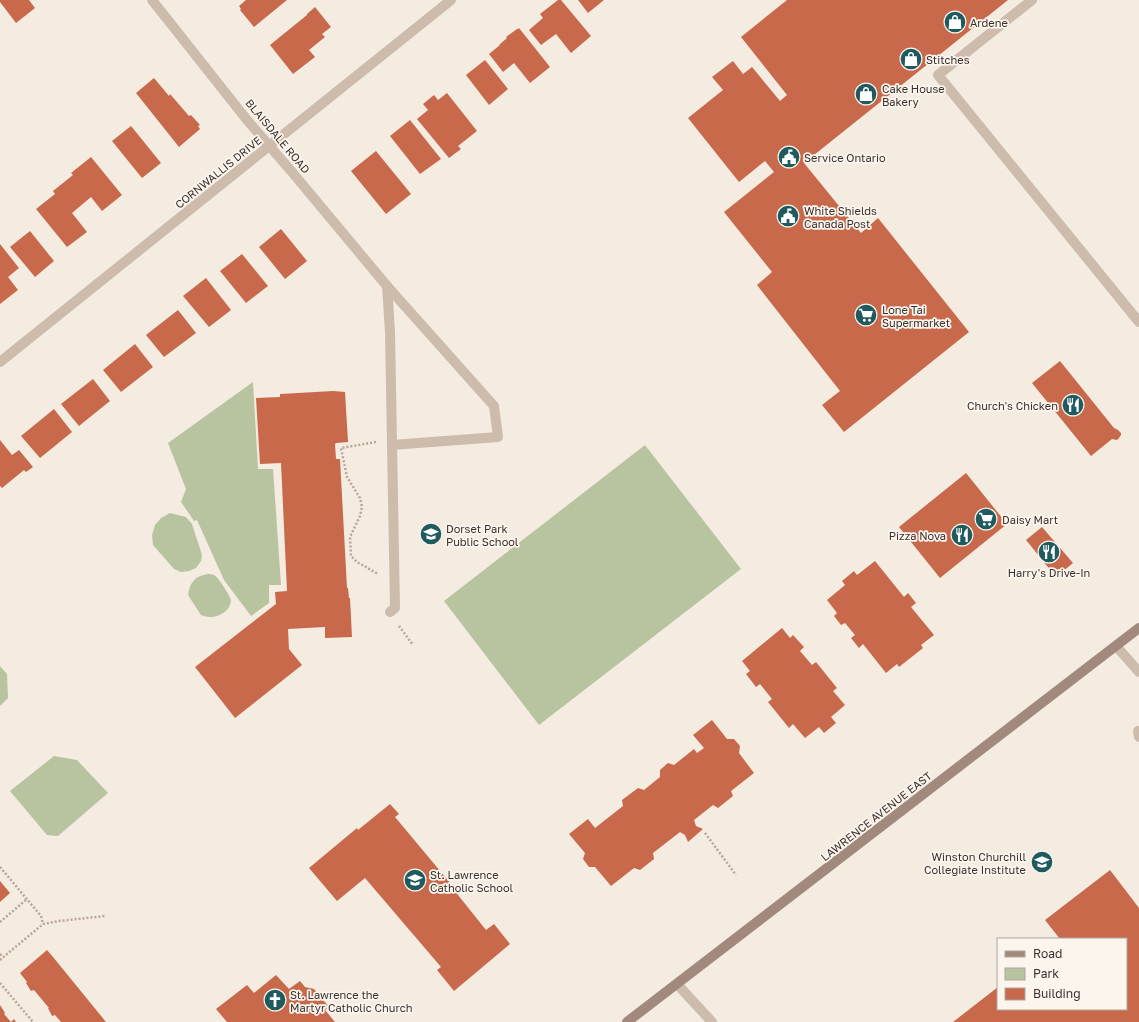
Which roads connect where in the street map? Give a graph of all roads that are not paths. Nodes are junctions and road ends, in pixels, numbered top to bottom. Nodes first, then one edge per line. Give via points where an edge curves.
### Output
1 (152, 0) edge
2 (451, 0) edge
3 (1032, 0) edge
4 (269, 146) junction
5 (387, 286) junction
6 (1139, 322) edge
7 (0, 362) edge
8 (392, 442) junction
9 (390, 612) road end
10 (1139, 628) edge
11 (1116, 646) junction
12 (1139, 672) edge
13 (1139, 731) edge
14 (1139, 737) edge
15 (677, 984) junction
16 (627, 1022) edge
17 (712, 1022) edge

1 - 4 street, BLAISDALE ROAD
2 - 4 street, CORNWALLIS DRIVE
3 - 6 street via 938,75
4 - 5 street, BLAISDALE ROAD
4 - 7 street, CORNWALLIS DRIVE
5 - 8 street
5 - 8 street, BLAISDALE ROAD via 494,406 498,437
8 - 9 street via 395,608
10 - 11 main road, LAWRENCE AVENUE EAST
11 - 12 street
11 - 15 main road, LAWRENCE AVENUE EAST
13 - 14 street
15 - 16 main road, LAWRENCE AVENUE EAST
15 - 17 street

